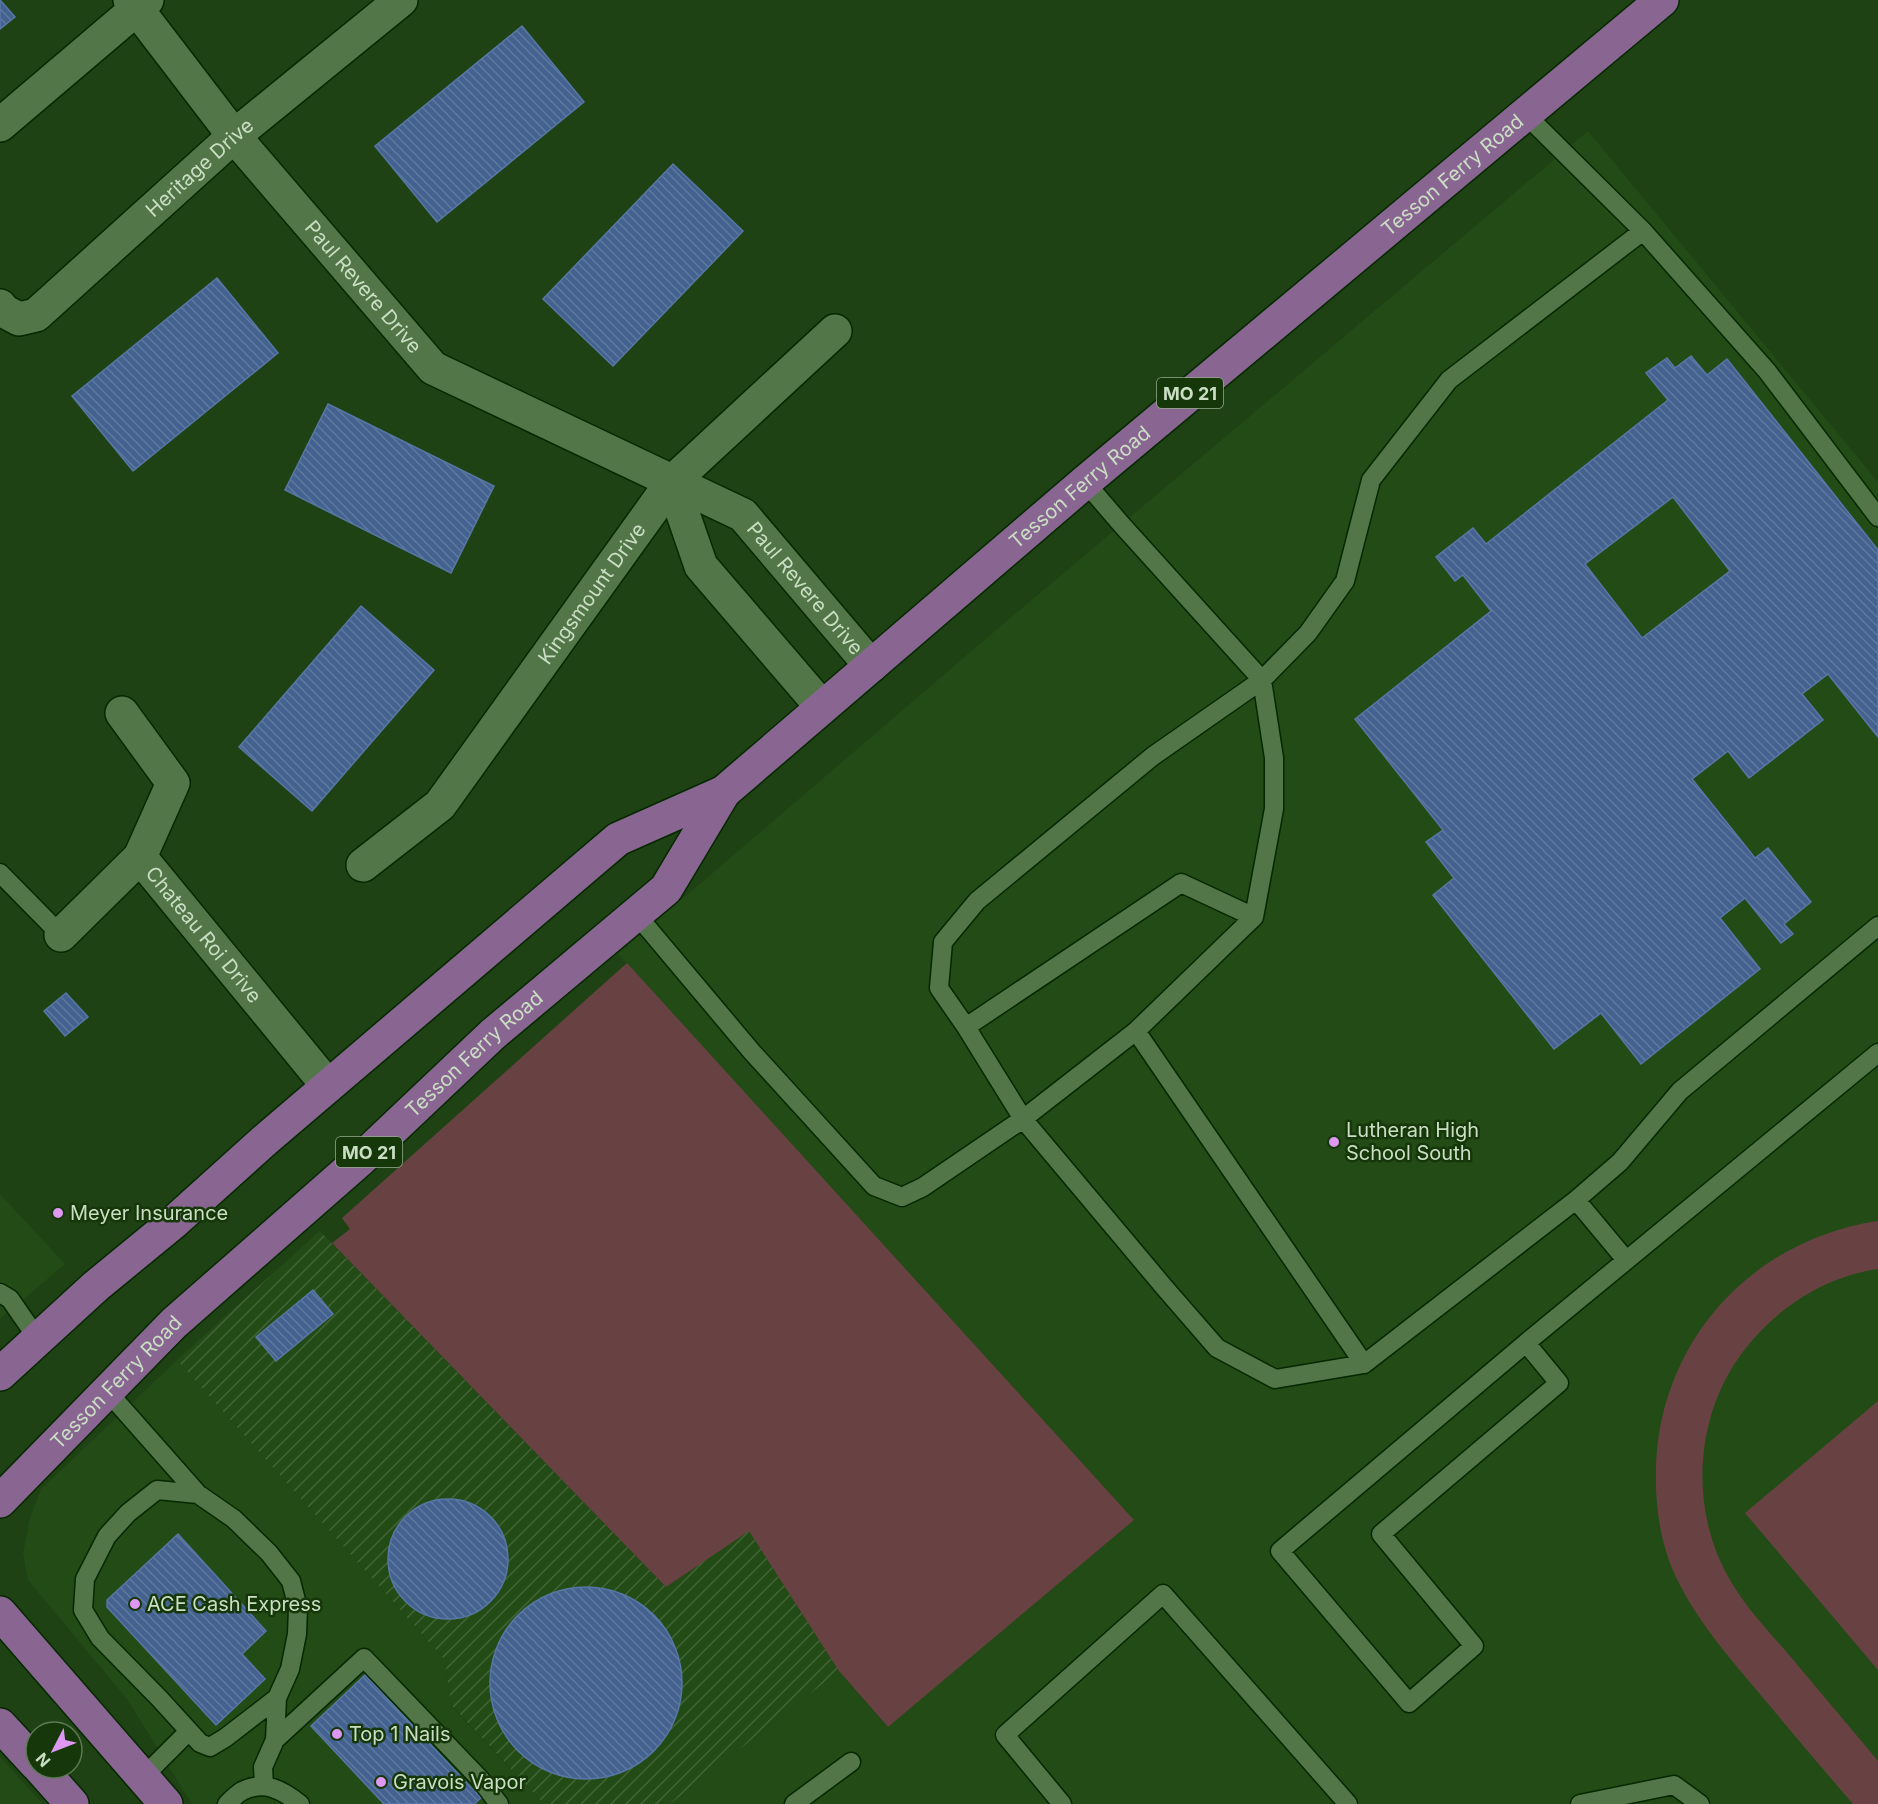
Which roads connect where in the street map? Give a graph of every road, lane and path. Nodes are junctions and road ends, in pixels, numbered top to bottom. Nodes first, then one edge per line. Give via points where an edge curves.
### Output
1 (401, 0) edge
2 (1662, 0) edge
3 (138, 3) edge
4 (1524, 113) junction
5 (0, 125) edge
6 (234, 136) junction
7 (1643, 231) junction
8 (0, 306) edge
9 (835, 331) dead end
10 (672, 482) junction
11 (1085, 482) junction
12 (1878, 517) edge
13 (871, 666) junction
14 (1262, 681) junction
15 (822, 707) junction
16 (122, 713) dead end
17 (724, 792) junction
18 (140, 857) junction
19 (363, 865) dead end
20 (0, 873) edge
21 (636, 914) junction
22 (1254, 917) junction
23 (1878, 926) edge
24 (61, 935) joint
25 (966, 1027) junction
26 (1136, 1031) junction
27 (1878, 1053) edge
28 (328, 1086) junction
29 (1023, 1119) junction
30 (1576, 1200) junction
31 (1626, 1260) junction
32 (0, 1293) edge
33 (37, 1338) junction
34 (1526, 1343) junction
35 (1365, 1364) junction
36 (2, 1371) edge
37 (107, 1391) junction
38 (198, 1494) junction
39 (0, 1502) edge
40 (0, 1613) edge
41 (277, 1698) junction
42 (0, 1725) edge
43 (189, 1731) junction
44 (275, 1740) junction
45 (24, 1751) edge
46 (851, 1762) dead end
47 (143, 1777) junction
48 (51, 1780) edge
49 (264, 1786) junction
50 (72, 1804) edge
51 (166, 1804) edge
52 (227, 1804) edge
53 (300, 1804) edge
54 (499, 1804) edge
55 (794, 1804) edge
56 (1062, 1804) edge
57 (1348, 1804) edge
58 (1580, 1804) edge
59 (1700, 1804) edge

1 - 6 street, Heritage Drive
2 - 4 main road, Tesson Ferry Road / MO 21
3 - 5 street
3 - 6 street, Paul Revere Drive
4 - 7 lane
4 - 11 main road, Tesson Ferry Road / MO 21
6 - 8 street, Heritage Drive via 36,315 20,320
6 - 10 street, Paul Revere Drive via 433,368
7 - 12 lane via 1767,371
7 - 14 lane via 1449,380 1371,480 1345,581 1308,633
9 - 10 street, Kingsmount Drive
10 - 13 street, Paul Revere Drive via 743,514
10 - 15 street via 701,566
10 - 19 street, Kingsmount Drive via 440,805
11 - 13 main road, Tesson Ferry Road / MO 21
11 - 14 lane
13 - 15 main road, Tesson Ferry Road / MO 21
14 - 22 lane via 1274,758 1274,809
14 - 25 lane via 1153,756 977,901 943,942 939,988
15 - 17 main road, Tesson Ferry Road / MO 21
16 - 18 street, Chateau Roi Drive via 173,783
17 - 21 main road, Tesson Ferry Road / MO 21 via 666,889
17 - 28 main road, Tesson Ferry Road / MO 21 via 618,839
18 - 24 street
18 - 28 street, Chateau Roi Drive
20 - 24 lane
21 - 29 lane via 752,1052 874,1186 902,1197
21 - 37 main road, Tesson Ferry Road / MO 21 via 493,1034 361,1159 174,1323
22 - 25 lane via 1181,883
22 - 26 lane
23 - 30 lane via 1680,1091 1620,1162
25 - 29 lane
26 - 29 lane
26 - 35 lane
27 - 31 lane
28 - 33 main road, Tesson Ferry Road / MO 21
29 - 35 lane via 1217,1348 1275,1379
30 - 31 lane
30 - 35 lane
31 - 34 lane
32 - 33 lane via 10,1299
33 - 36 main road, Tesson Ferry Road / MO 21
34 - 34 lane via 1281,1551 1409,1702 1474,1646 1381,1534 1558,1383
37 - 38 lane
37 - 39 main road, Tesson Ferry Road / MO 21
38 - 41 lane via 234,1519 291,1581 298,1608 297,1634 290,1669
38 - 43 lane via 157,1490 128,1512 107,1536 85,1579 83,1610 100,1638
40 - 47 main road
41 - 43 lane via 210,1747
41 - 44 lane
42 - 45 main road
43 - 47 lane
44 - 49 lane via 263,1767
44 - 54 lane via 364,1658 480,1779
46 - 55 lane
47 - 51 main road
48 - 50 main road
49 - 52 lane via 241,1791
49 - 53 lane via 284,1791
56 - 57 lane via 1005,1735 1163,1594
58 - 59 lane via 1674,1785

